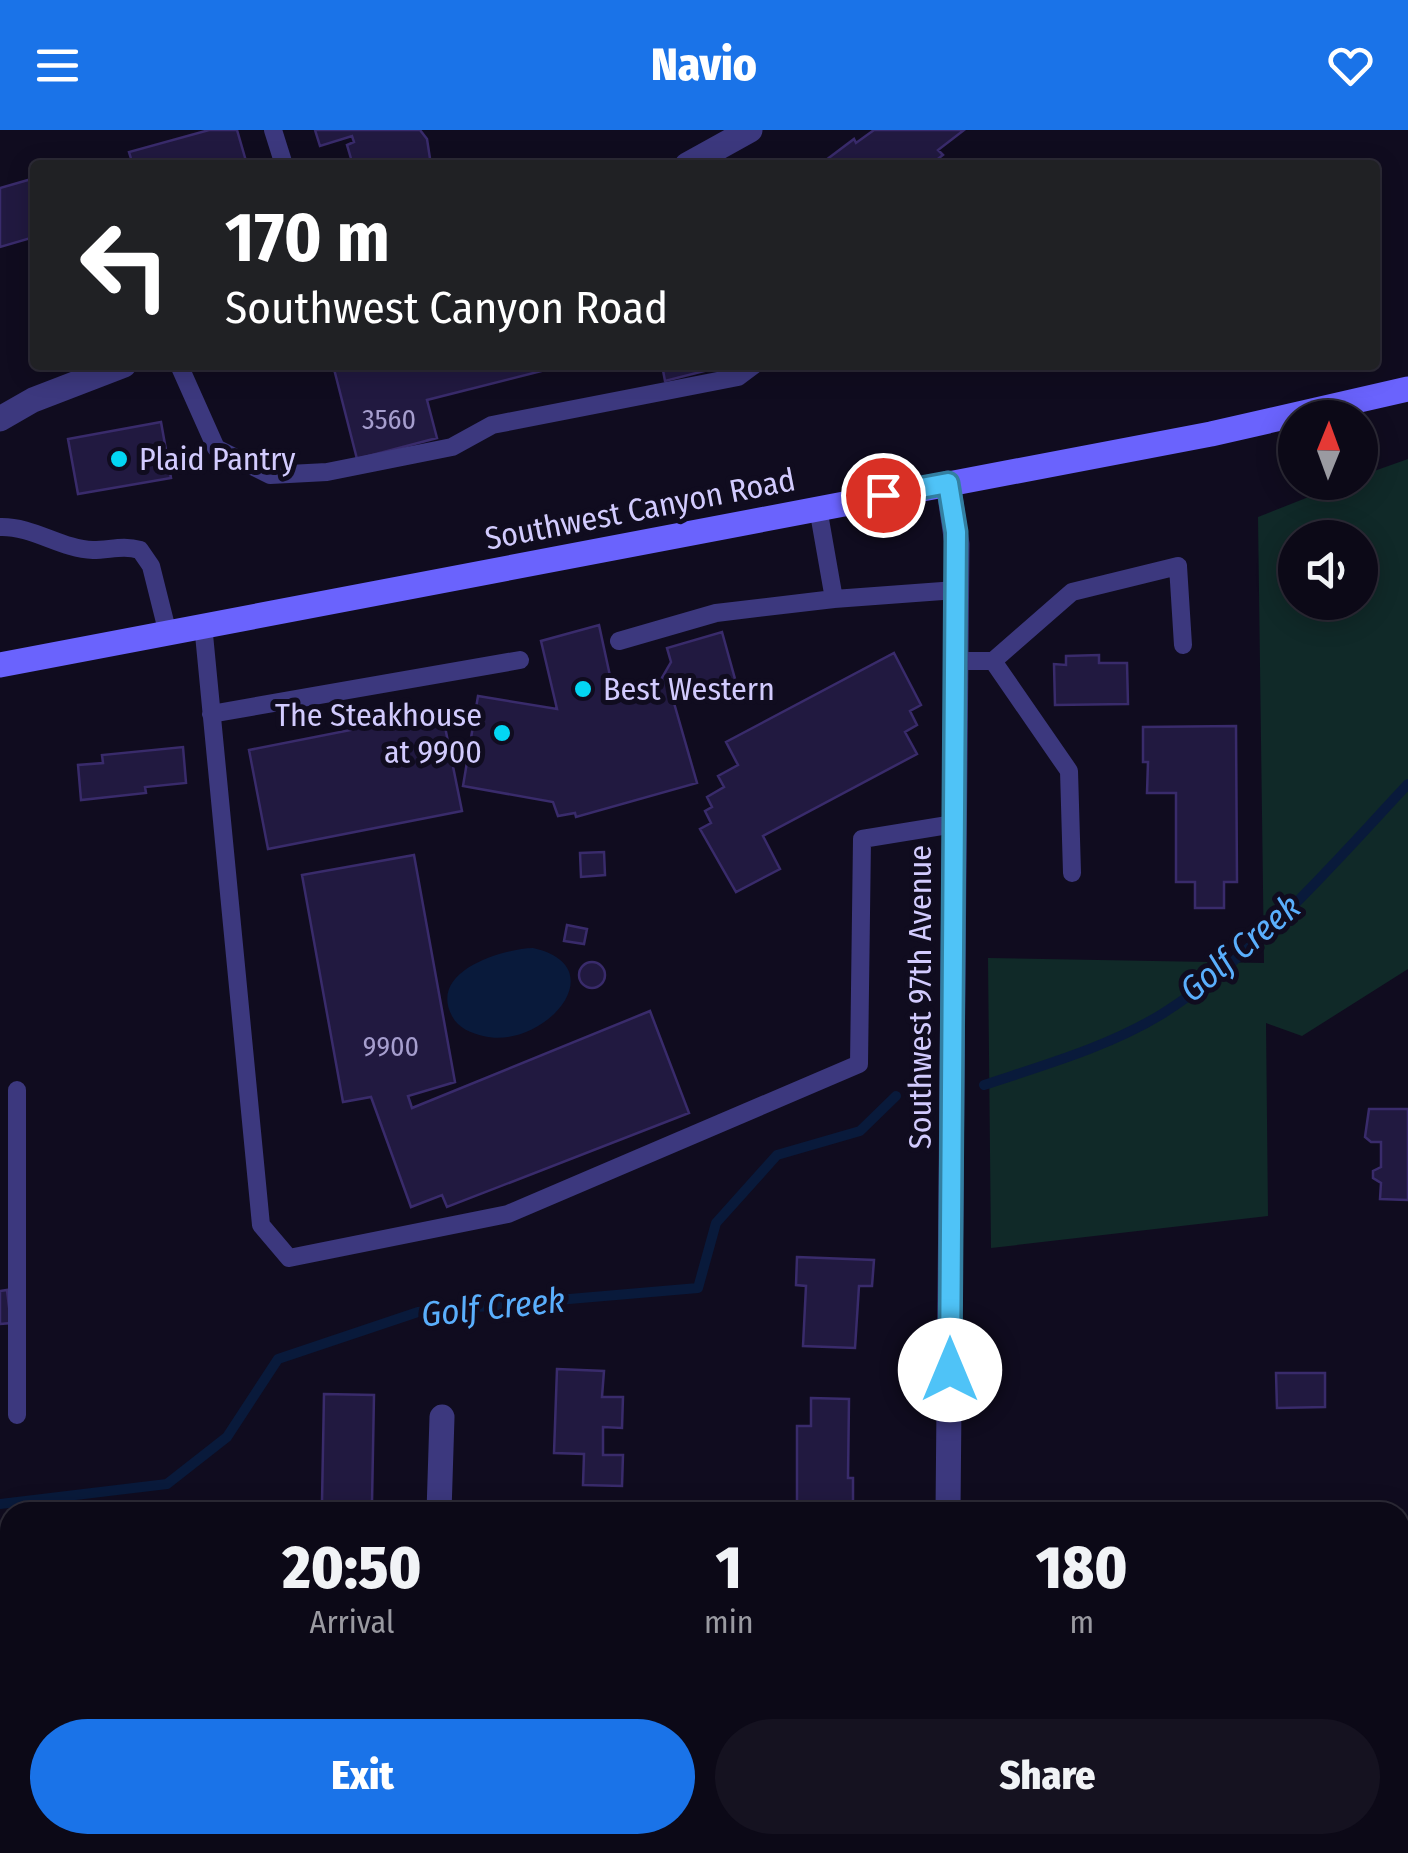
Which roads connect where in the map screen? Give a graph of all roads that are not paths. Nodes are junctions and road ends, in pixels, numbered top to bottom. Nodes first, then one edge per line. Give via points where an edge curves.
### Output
1 (273, 130) edge
2 (750, 130) edge
3 (282, 160) edge
4 (696, 160) edge
5 (111, 370) edge
6 (181, 370) edge
7 (747, 370) edge
8 (1408, 389) edge
9 (0, 418) edge
10 (948, 483) junction
11 (818, 508) junction
12 (0, 528) edge
13 (956, 590) junction
14 (834, 599) junction
15 (203, 624) junction
16 (167, 630) junction
17 (619, 640) dead end
18 (1183, 645) dead end
19 (520, 660) dead end
20 (956, 661) junction
21 (992, 661) junction
22 (0, 664) edge
23 (212, 714) junction
24 (954, 824) junction
25 (1072, 872) dead end
26 (17, 1090) dead end
27 (9, 1190) edge
28 (10, 1265) edge
29 (16, 1415) dead end
30 (442, 1417) dead end
31 (440, 1502) edge
32 (948, 1502) edge

1 - 3 lane
2 - 4 street
5 - 9 street
6 - 7 lane via 216,448 270,475 326,472 452,447 492,425
8 - 10 main road, Southwest Canyon Road
10 - 11 main road, Southwest Canyon Road
10 - 13 street, Southwest 97th Avenue
11 - 14 lane
11 - 15 main road, Southwest Canyon Road
12 - 16 lane via 22,528 92,550 140,550
13 - 14 lane
13 - 20 street, Southwest 97th Avenue
14 - 17 lane via 716,613
15 - 16 main road, Southwest Canyon Road
15 - 23 lane
16 - 22 main road, Southwest Canyon Road
18 - 21 lane via 1178,566 1072,592
19 - 23 lane
20 - 21 lane
20 - 24 street, Southwest 97th Avenue
21 - 25 lane via 1069,771
23 - 24 lane via 262,1225 289,1258 508,1214 859,1064 862,839
24 - 32 street, Southwest 97th Avenue
26 - 27 lane
27 - 28 lane
28 - 29 lane
30 - 31 street

